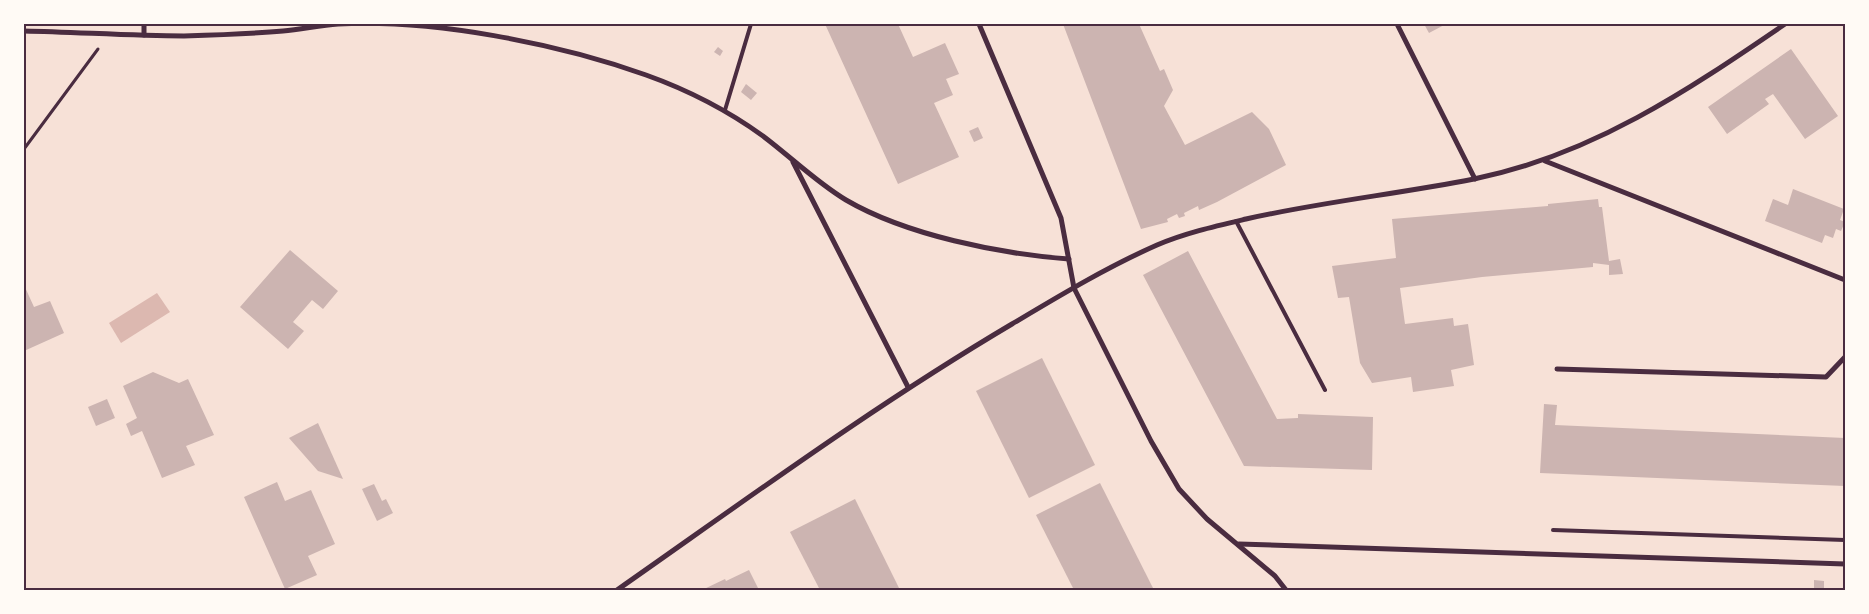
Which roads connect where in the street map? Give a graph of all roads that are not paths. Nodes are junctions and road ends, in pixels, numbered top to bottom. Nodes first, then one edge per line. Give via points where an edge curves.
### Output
1 (144, 24) edge
2 (337, 24) edge
3 (751, 24) edge
4 (979, 24) edge
5 (1397, 24) edge
6 (1785, 24) edge
7 (24, 31) edge
8 (144, 35) junction
9 (724, 110) junction
10 (792, 159) junction
11 (1545, 161) junction
12 (1475, 179) junction
13 (1236, 221) junction
14 (1069, 259) junction
15 (1845, 280) edge
16 (1074, 288) junction
17 (1845, 357) edge
18 (1558, 369) dead end
19 (908, 387) junction
20 (1325, 390) dead end
21 (1553, 530) dead end
22 (1845, 540) edge
23 (1238, 544) junction
24 (1845, 564) edge
25 (617, 590) edge
26 (1286, 590) edge

1 - 8 street
2 - 8 street via 285,31
2 - 9 street via 435,27 589,56 647,75
3 - 9 lane
4 - 14 street via 1061,218
5 - 12 street
6 - 11 street via 1652,110 1599,139
7 - 8 street
9 - 10 street
10 - 14 street via 847,201 920,231 964,242
10 - 19 street
11 - 12 street
11 - 15 street
12 - 13 street
13 - 16 street via 1158,244
13 - 20 lane
14 - 16 street
16 - 19 street
16 - 23 street via 1179,490
17 - 18 street via 1826,377
19 - 25 street
21 - 22 lane
23 - 24 street
23 - 26 street via 1276,576

